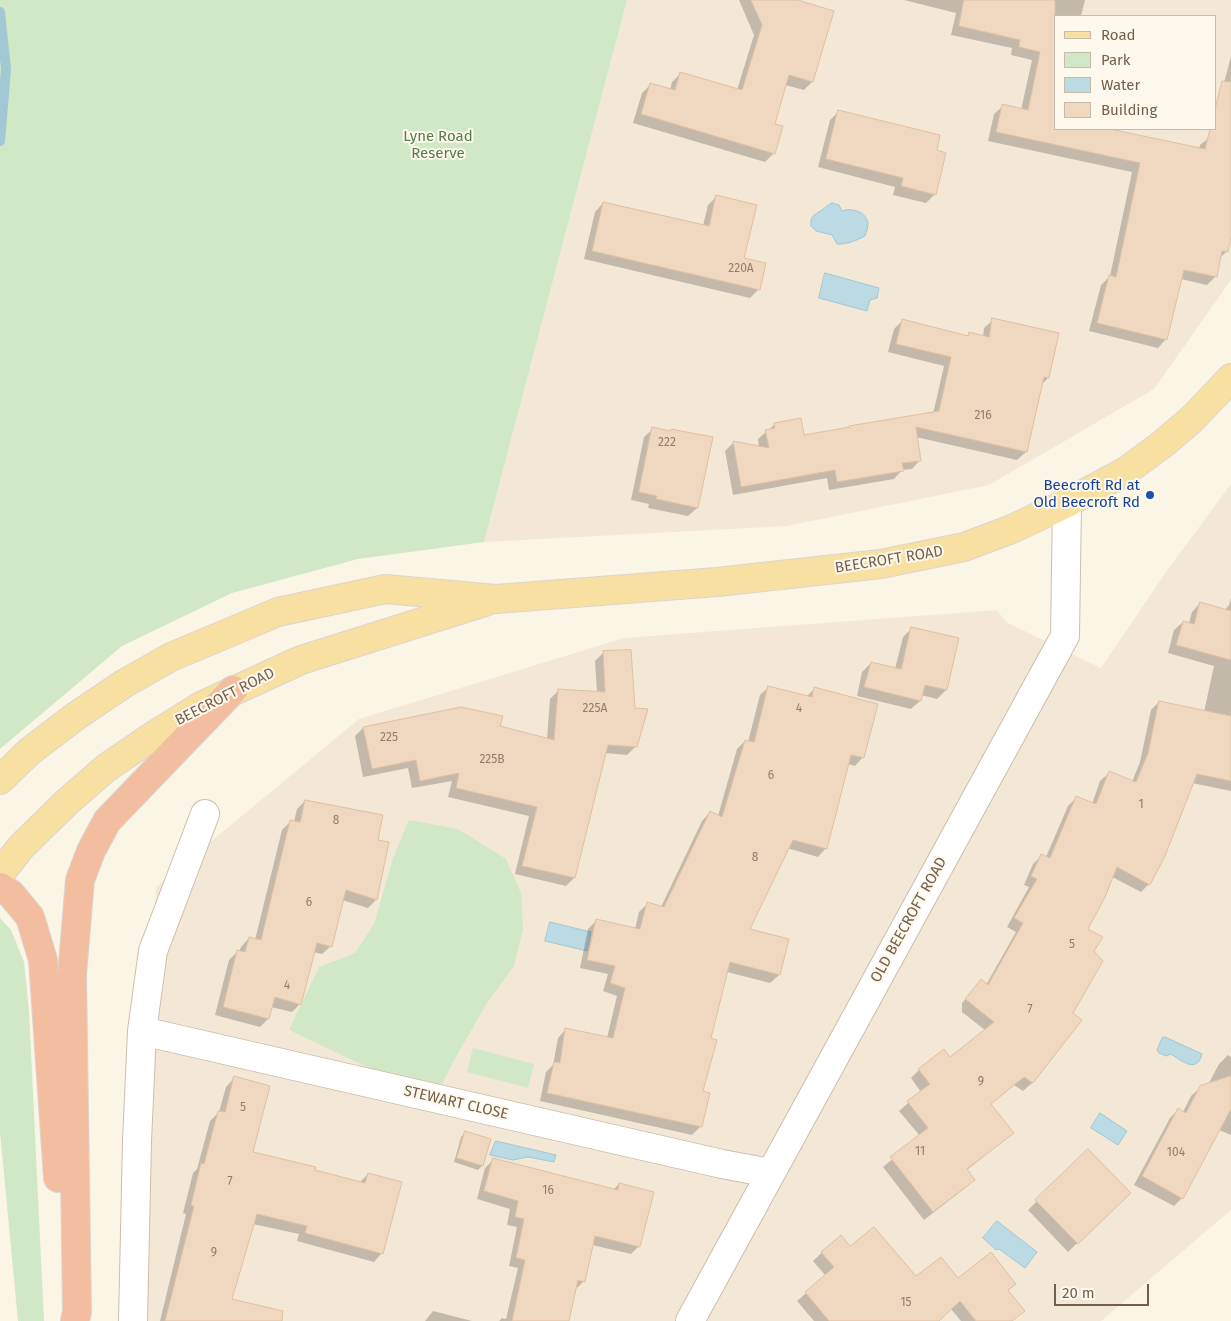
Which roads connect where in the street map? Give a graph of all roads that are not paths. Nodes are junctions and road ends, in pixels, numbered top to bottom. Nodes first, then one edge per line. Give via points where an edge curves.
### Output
1 (1231, 378) edge
2 (1067, 503) junction
3 (496, 599) junction
4 (233, 690) junction
5 (0, 780) edge
6 (205, 814) dead end
7 (0, 874) edge
8 (0, 887) edge
9 (142, 1032) junction
10 (770, 1172) junction
11 (68, 1321) edge
12 (76, 1321) edge
13 (133, 1321) edge
14 (690, 1321) edge

1 - 2 main road, BEECROFT ROAD via 1164,443 1126,471
2 - 3 main road, BEECROFT ROAD via 1012,529 964,546 881,564 717,582
2 - 10 street, OLD BEECROFT ROAD via 1065,636
3 - 4 main road, BEECROFT ROAD via 301,660
3 - 5 main road, BEECROFT ROAD via 385,588 278,612 171,657 125,683 45,740
4 - 7 main road, BEECROFT ROAD via 201,706 106,768 66,802 21,847
4 - 12 highway via 107,821 80,880 72,975
6 - 9 street via 153,951
8 - 11 highway via 11,894 30,917 43,960
9 - 10 street, STEWART CLOSE
9 - 13 street
10 - 14 street, OLD BEECROFT ROAD

